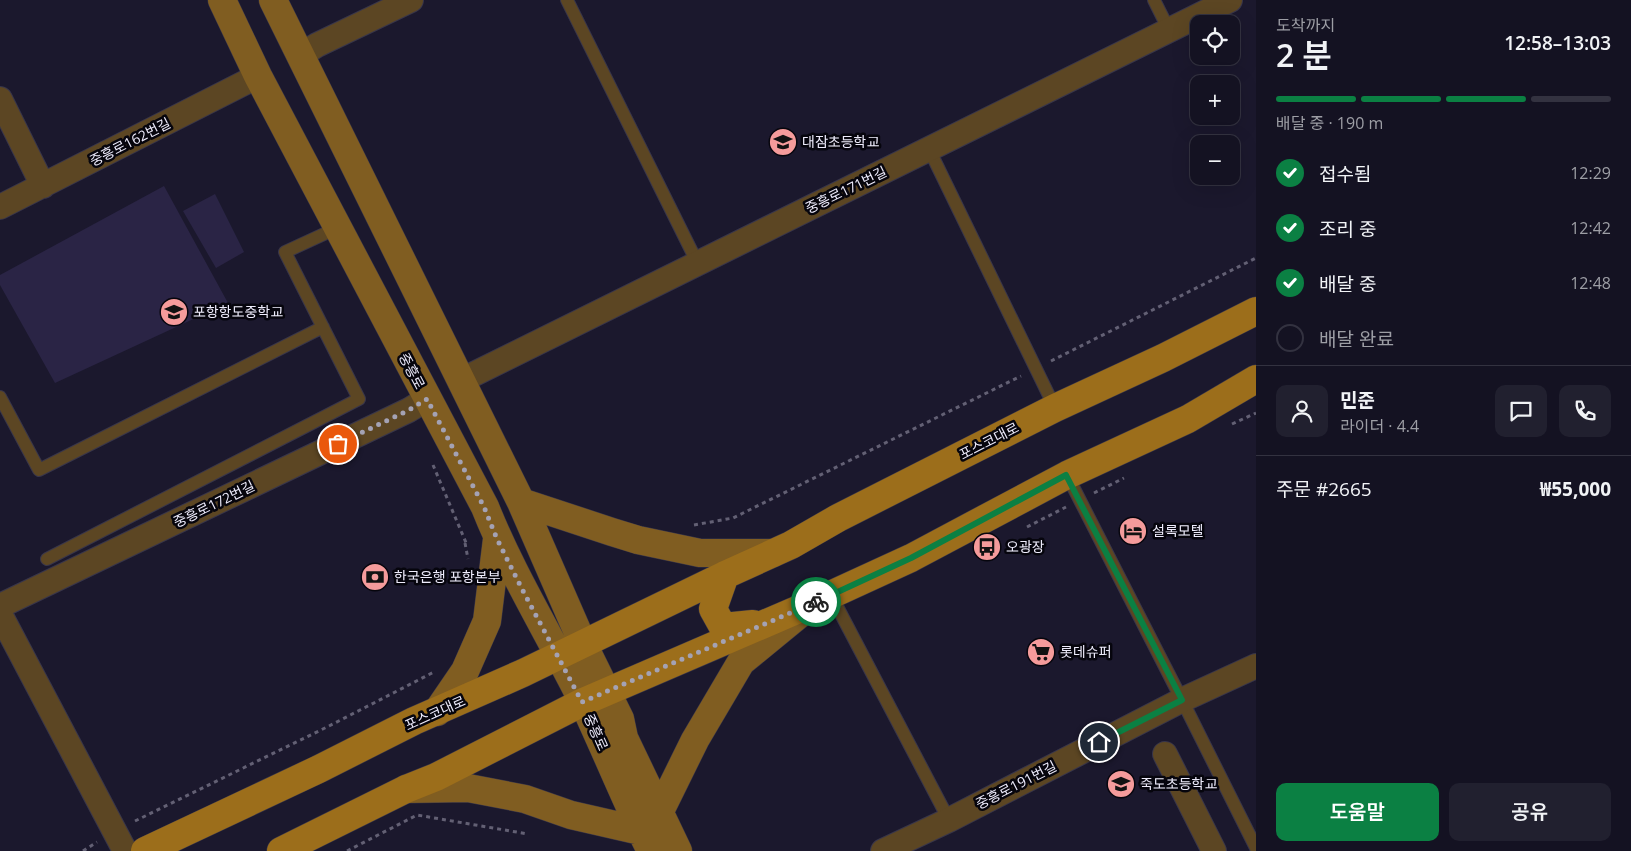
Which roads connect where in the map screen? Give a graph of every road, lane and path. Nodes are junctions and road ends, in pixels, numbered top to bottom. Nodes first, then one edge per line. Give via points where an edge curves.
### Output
1 (222, 0) edge
2 (273, 0) edge
3 (412, 0) edge
4 (567, 0) edge
5 (1154, 0) edge
6 (1230, 0) edge
7 (1169, 30) junction
8 (301, 55) junction
9 (258, 76) junction
10 (0, 99) edge
11 (930, 149) junction
12 (43, 186) junction
13 (0, 207) edge
14 (338, 228) junction
15 (1256, 258) edge
16 (698, 264) junction
17 (1256, 310) edge
18 (323, 327) junction
19 (1036, 368) junction
20 (462, 380) junction
21 (1250, 383) edge
22 (0, 397) edge
23 (427, 399) junction
24 (1055, 408) junction
25 (1256, 413) edge
26 (1229, 425) dead end
27 (1132, 474) dead end
28 (1066, 475) junction
29 (1080, 501) junction
30 (521, 502) junction
31 (688, 526) dead end
32 (1021, 530) dead end
33 (497, 539) junction
34 (464, 540) dead end
35 (773, 552) junction
36 (47, 559) dead end
37 (470, 568) dead end
38 (725, 576) junction
39 (822, 599) junction
40 (0, 606) edge
41 (0, 614) edge
42 (765, 623) junction
43 (583, 644) junction
44 (558, 656) junction
45 (1256, 666) edge
46 (440, 669) dead end
47 (595, 697) junction
48 (1182, 700) junction
49 (437, 712) junction
50 (1165, 754) dead end
51 (406, 789) junction
52 (949, 820) junction
53 (651, 832) edge
54 (528, 834) dead end
55 (120, 841) edge
56 (1256, 848) edge
57 (83, 851) edge
58 (145, 851) edge
59 (280, 851) edge
60 (347, 851) edge
61 (678, 851) edge
62 (883, 851) edge
63 (1214, 851) edge

1 - 9 main road, 중흥로
2 - 8 main road, 중흥로
3 - 8 street
4 - 16 lane
5 - 7 lane
6 - 7 street, 중흥로171번길
7 - 11 street, 중흥로171번길
8 - 20 main road, 중흥로
9 - 12 street, 중흥로162번길
9 - 14 main road, 중흥로
10 - 12 street
11 - 16 street, 중흥로171번길
11 - 19 lane
12 - 13 street, 중흥로162번길
14 - 18 lane via 285,252
14 - 23 main road, 중흥로
15 - 19 path
16 - 20 street, 중흥로171번길
17 - 24 main road, 포스코대로
18 - 22 lane via 39,470
18 - 36 lane via 359,399
19 - 24 lane
19 - 31 path via 733,518
20 - 30 main road, 중흥로
21 - 28 main road via 1188,419
23 - 33 main road, 중흥로 via 484,507
23 - 40 street, 중흥로172번길
24 - 35 main road, 포스코대로
25 - 26 path
27 - 29 path
28 - 29 lane
28 - 39 main road via 911,558
29 - 32 path
29 - 48 lane
30 - 35 main road via 638,540 700,553
30 - 43 main road, 중흥로
33 - 44 main road, 중흥로
33 - 49 main road via 487,621 466,671
34 - 37 path
35 - 38 main road, 포스코대로
38 - 42 main road via 713,609 723,627
38 - 43 main road, 포스코대로
39 - 42 main road
39 - 52 lane
39 - 53 main road via 741,662 696,740
41 - 55 street
42 - 47 main road
43 - 44 main road, 포스코대로
43 - 47 main road, 중흥로
44 - 47 main road, 중흥로
44 - 49 main road, 포스코대로
45 - 48 street, 중흥로191번길
46 - 55 path
47 - 51 main road
47 - 53 main road, 중흥로
48 - 52 street, 중흥로191번길
48 - 56 lane
49 - 58 main road, 포스코대로
50 - 63 street
51 - 53 main road via 468,788
51 - 59 main road
52 - 62 street, 중흥로191번길
53 - 61 main road, 중흥로
54 - 60 path via 417,815
55 - 57 path

